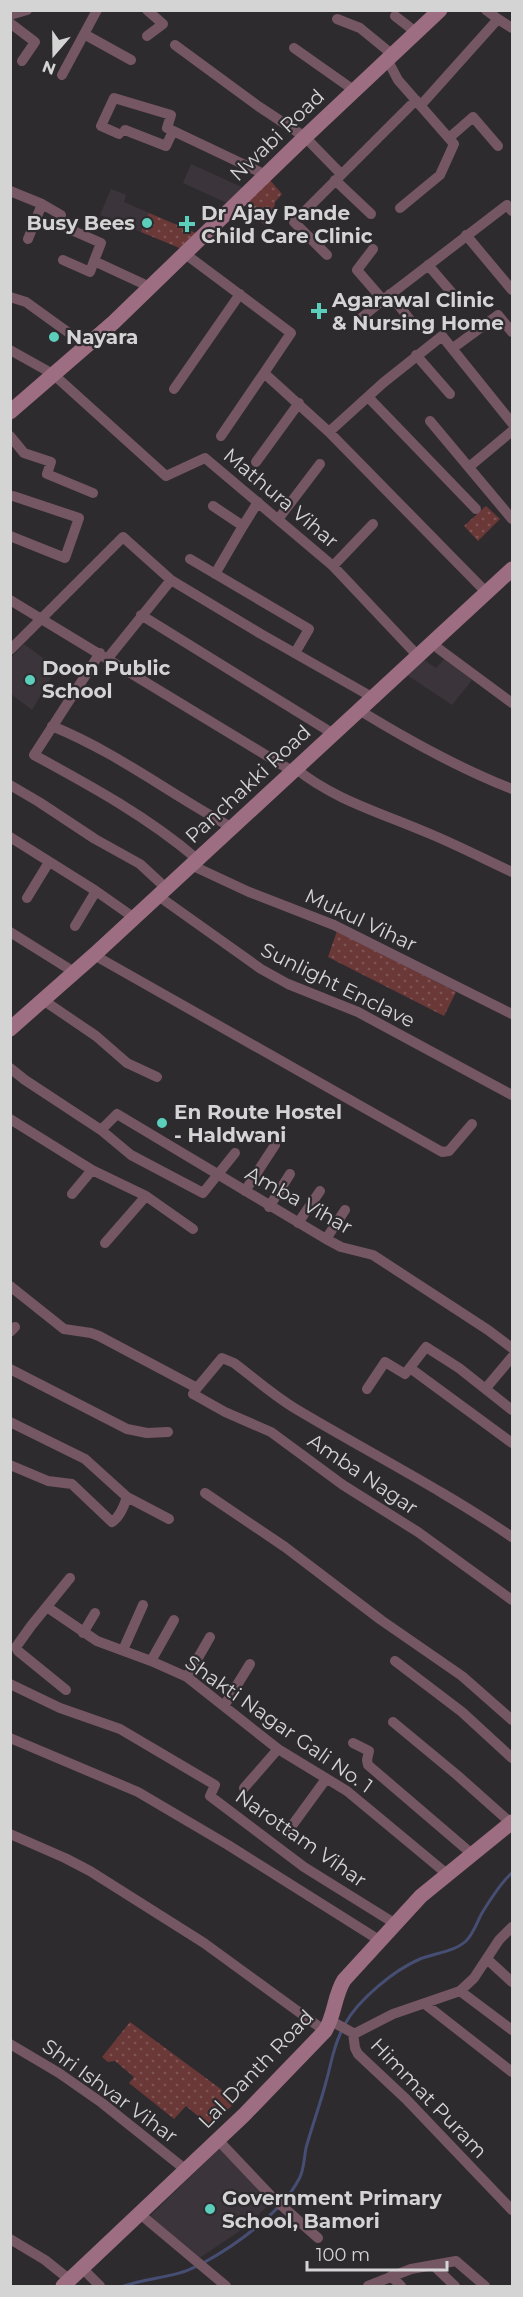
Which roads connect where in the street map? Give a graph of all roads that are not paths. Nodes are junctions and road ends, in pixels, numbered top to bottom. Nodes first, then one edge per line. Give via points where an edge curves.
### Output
1 (27, 10) edge
2 (97, 10) edge
3 (147, 10) edge
4 (440, 10) edge
5 (486, 10) edge
6 (10, 15) edge
7 (395, 16) dead end
8 (337, 19) dead end
9 (498, 19) junction
10 (10, 23) edge
11 (513, 28) edge
12 (417, 33) junction
13 (84, 34) junction
14 (147, 36) dead end
15 (175, 45) dead end
16 (294, 48) dead end
17 (391, 58) junction
18 (131, 60) dead end
19 (22, 61) dead end
20 (62, 75) dead end
21 (355, 91) junction
22 (418, 103) junction
23 (173, 131) junction
24 (305, 137) junction
25 (449, 138) junction
26 (498, 146) dead end
27 (266, 175) junction
28 (338, 177) junction
29 (10, 191) edge
30 (42, 204) junction
31 (400, 208) dead end
32 (513, 211) edge
33 (371, 214) dead end
34 (61, 215) dead end
35 (67, 228) dead end
36 (466, 235) junction
37 (28, 239) dead end
38 (373, 249) dead end
39 (184, 253) junction
40 (327, 255) dead end
41 (63, 260) dead end
42 (94, 261) junction
43 (428, 265) junction
44 (150, 287) junction
45 (513, 290) edge
46 (240, 294) junction
47 (10, 297) edge
48 (387, 297) junction
49 (459, 301) dead end
50 (361, 318) dead end
51 (414, 324) dead end
52 (513, 332) edge
53 (87, 346) junction
54 (453, 348) junction
55 (10, 350) edge
56 (416, 355) junction
57 (264, 373) junction
58 (53, 374) junction
59 (174, 389) dead end
60 (450, 394) dead end
61 (368, 397) junction
62 (298, 403) junction
63 (14, 405) edge
64 (430, 421) dead end
65 (513, 423) edge
66 (513, 431) edge
67 (329, 432) junction
68 (10, 436) edge
69 (221, 436) dead end
70 (256, 462) dead end
71 (320, 464) dead end
72 (469, 467) junction
73 (93, 493) dead end
74 (13, 496) dead end
75 (258, 502) junction
76 (213, 506) dead end
77 (476, 509) dead end
78 (279, 518) junction
79 (513, 519) edge
80 (373, 524) dead end
81 (243, 526) junction
82 (10, 536) edge
83 (190, 559) dead end
84 (333, 566) junction
85 (513, 569) edge
86 (215, 574) junction
87 (171, 580) junction
88 (486, 592) junction
89 (10, 600) edge
90 (141, 615) junction
91 (42, 619) junction
92 (433, 642) junction
93 (10, 650) edge
94 (295, 653) junction
95 (104, 656) junction
96 (418, 656) junction
97 (372, 697) junction
98 (513, 703) edge
99 (359, 710) junction
100 (52, 726) junction
101 (333, 734) junction
102 (293, 770) junction
103 (10, 785) edge
104 (513, 789) edge
105 (231, 827) junction
106 (10, 837) edge
107 (49, 862) junction
108 (194, 862) junction
109 (513, 872) edge
110 (96, 891) junction
111 (161, 892) junction
112 (27, 898) dead end
113 (133, 917) junction
114 (75, 926) dead end
115 (10, 932) edge
116 (94, 955) junction
117 (74, 972) junction
118 (43, 1000) junction
119 (513, 1014) edge
120 (14, 1022) edge
121 (10, 1068) edge
122 (157, 1077) dead end
123 (513, 1095) edge
124 (10, 1119) edge
125 (472, 1124) dead end
126 (101, 1130) junction
127 (275, 1145) dead end
128 (235, 1154) dead end
129 (92, 1170) junction
130 (217, 1174) junction
131 (290, 1174) dead end
132 (246, 1191) junction
133 (320, 1191) dead end
134 (72, 1194) dead end
135 (146, 1196) junction
136 (269, 1207) junction
137 (345, 1210) dead end
138 (298, 1223) junction
139 (193, 1229) dead end
140 (326, 1239) junction
141 (105, 1243) dead end
142 (10, 1286) edge
143 (513, 1348) edge
144 (513, 1357) edge
145 (410, 1368) junction
146 (10, 1369) edge
147 (196, 1388) junction
148 (486, 1388) junction
149 (367, 1389) dead end
150 (513, 1410) edge
151 (10, 1422) edge
152 (168, 1432) dead end
153 (513, 1443) edge
154 (10, 1465) edge
155 (205, 1493) dead end
156 (127, 1497) junction
157 (170, 1519) dead end
158 (513, 1537) edge
159 (70, 1578) dead end
160 (513, 1600) edge
161 (143, 1605) dead end
162 (47, 1608) junction
163 (95, 1613) dead end
164 (174, 1620) dead end
165 (83, 1633) junction
166 (210, 1637) dead end
167 (123, 1650) junction
168 (151, 1661) junction
169 (395, 1661) dead end
170 (250, 1664) dead end
171 (187, 1677) junction
172 (10, 1684) edge
173 (66, 1689) dead end
174 (224, 1706) junction
175 (513, 1720) edge
176 (393, 1722) dead end
177 (10, 1738) edge
178 (353, 1743) dead end
179 (278, 1749) junction
180 (513, 1758) edge
181 (326, 1779) junction
182 (244, 1788) dead end
183 (512, 1823) edge
184 (291, 1827) dead end
185 (10, 1834) edge
186 (472, 1854) junction
187 (447, 1874) junction
188 (394, 1923) junction
189 (511, 1931) edge
190 (379, 1940) junction
191 (487, 1959) junction
192 (513, 1982) edge
193 (460, 1990) junction
194 (425, 2004) junction
195 (331, 2026) junction
196 (513, 2030) edge
197 (351, 2032) junction
198 (10, 2044) edge
199 (513, 2072) edge
200 (218, 2140) junction
201 (186, 2170) junction
202 (513, 2210) edge
203 (140, 2214) junction
204 (318, 2238) dead end
205 (10, 2239) edge
206 (434, 2265) junction
207 (83, 2269) junction
208 (391, 2276) junction
209 (67, 2283) edge
210 (100, 2286) edge
211 (226, 2286) edge
212 (368, 2286) edge
213 (401, 2286) edge
214 (455, 2286) edge
215 (485, 2286) edge

1 - 6 street
2 - 13 street
3 - 14 street via 163,24
4 - 12 street, Nwabi Road
5 - 9 street
7 - 12 street
8 - 17 street via 360,28
9 - 11 street
9 - 22 street
10 - 19 street via 35,42
12 - 17 street, Nwabi Road
13 - 18 street
13 - 20 street
15 - 24 street
16 - 21 street
17 - 21 street, Nwabi Road
17 - 22 street via 398,80
21 - 24 street, Nwabi Road
22 - 25 street
22 - 28 street
23 - 23 street via 167,128 171,115 114,98 101,126 166,146
23 - 27 street
24 - 27 street, Nwabi Road
24 - 28 street
25 - 26 street via 473,117
25 - 31 street via 454,144 440,175
27 - 39 street, Nwabi Road
28 - 33 street
28 - 40 street via 294,222
29 - 30 street
30 - 34 street
30 - 37 street
32 - 36 street via 507,206
35 - 42 street via 101,243
36 - 43 street
36 - 45 street
38 - 48 street via 357,270
39 - 44 street, Nwabi Road
39 - 46 street
41 - 42 street via 90,272
42 - 44 street
43 - 48 street
43 - 49 street
44 - 53 street, Nwabi Road
46 - 57 street via 291,333
46 - 59 street
47 - 53 street via 26,302
48 - 50 street
48 - 51 street
52 - 54 street via 498,315
53 - 58 street, Nwabi Road
54 - 56 street via 442,336
54 - 65 street
55 - 58 street
56 - 60 street
56 - 61 street
57 - 62 street
57 - 69 street
58 - 63 street, Nwabi Road
58 - 75 street, Mathura Vihar via 166,476 205,458
61 - 67 street
61 - 77 street
62 - 67 street
62 - 70 street
64 - 72 street
66 - 72 street
67 - 88 street
68 - 73 street via 24,453 51,462 47,474
71 - 78 street
72 - 79 street
74 - 82 street via 79,519 65,558
75 - 78 street, Mathura Vihar
75 - 81 street
76 - 81 street
78 - 84 street, Mathura Vihar
80 - 84 street
81 - 86 street
83 - 86 street
84 - 96 street, Mathura Vihar
85 - 88 street, Panchakki Road
86 - 94 street via 309,628
87 - 90 street
87 - 91 street via 123,537
87 - 94 street
88 - 92 street, Panchakki Road
89 - 91 street
90 - 95 street
90 - 101 street
91 - 93 street
91 - 95 street
92 - 96 street, Panchakki Road
92 - 98 street
94 - 97 street
95 - 100 street
95 - 102 street
96 - 97 street, Panchakki Road
97 - 99 street, Panchakki Road
99 - 101 street, Panchakki Road
99 - 104 street via 454,764
100 - 105 street via 136,768
100 - 108 street, Mukul Vihar via 34,755 114,799 178,843
101 - 102 street, Panchakki Road
102 - 105 street, Panchakki Road
102 - 109 street via 345,799
103 - 111 street, Sunlight Enclave via 140,864
105 - 108 street, Panchakki Road
106 - 107 street
107 - 110 street
107 - 112 street
108 - 111 street, Panchakki Road
108 - 119 street, Mukul Vihar via 249,892 334,925
110 - 113 street
110 - 114 street
111 - 113 street, Panchakki Road
111 - 123 street, Sunlight Enclave via 235,953 279,979 358,1012
113 - 116 street, Panchakki Road
115 - 117 street
116 - 117 street, Panchakki Road
116 - 125 street via 442,1152 449,1150
117 - 118 street, Panchakki Road
118 - 120 street, Panchakki Road
118 - 122 street via 127,1063
121 - 126 street
124 - 129 street
126 - 130 street, Amba Vihar via 117,1114
126 - 130 street via 131,1155 203,1193
127 - 132 street
128 - 130 street
129 - 134 street
129 - 135 street
130 - 132 street, Amba Vihar
131 - 136 street
132 - 136 street, Amba Vihar
133 - 138 street
135 - 139 street
135 - 141 street
136 - 138 street, Amba Vihar
137 - 140 street
138 - 140 street, Amba Vihar
140 - 143 street, Amba Vihar via 374,1255
142 - 147 street via 64,1329 99,1336
144 - 148 street
145 - 148 street via 426,1347
145 - 149 street via 405,1374 385,1362
145 - 153 street
146 - 152 street via 127,1429
147 - 158 street via 222,1358 234,1363 295,1408
147 - 160 street, Amba Nagar via 193,1394 271,1432
148 - 150 street
151 - 156 street via 85,1459
154 - 156 street via 48,1481 72,1485 112,1521
155 - 175 street via 462,1676
156 - 157 street
159 - 162 street
161 - 167 street
162 - 165 street, Shakti Nagar Gali No. 1
162 - 173 street via 16,1647
163 - 165 street
164 - 168 street
165 - 167 street, Shakti Nagar Gali No. 1
166 - 171 street
167 - 168 street, Shakti Nagar Gali No. 1
168 - 171 street, Shakti Nagar Gali No. 1
169 - 180 street via 462,1712
170 - 174 street
171 - 174 street, Shakti Nagar Gali No. 1
172 - 188 street, Narottam Vihar via 60,1708 120,1729 215,1785 210,1796 304,1867
174 - 179 street, Shakti Nagar Gali No. 1
176 - 183 street
177 - 190 street via 138,1792
178 - 186 street via 369,1752 368,1765
179 - 181 street, Shakti Nagar Gali No. 1
179 - 182 street
181 - 184 street
181 - 187 street, Shakti Nagar Gali No. 1 via 347,1791
183 - 186 street, Lal Danth Road
185 - 195 street via 90,1871
186 - 187 street, Lal Danth Road
187 - 188 street, Lal Danth Road
188 - 190 street, Lal Danth Road
189 - 191 street
190 - 195 street, Lal Danth Road via 340,1986
191 - 192 street
191 - 193 street
193 - 194 street
193 - 196 street
194 - 197 street
194 - 199 street
195 - 197 street
195 - 200 street, Lal Danth Road
197 - 202 street, Himmat Puram via 358,2054
198 - 201 street, Shri Ishvar Vihar via 102,2103
200 - 201 street, Lal Danth Road
200 - 204 street
201 - 203 street, Lal Danth Road
203 - 207 street, Lal Danth Road
203 - 211 street
205 - 209 street via 45,2260
206 - 208 street
206 - 214 street
206 - 215 street via 456,2261
207 - 209 street, Lal Danth Road
207 - 210 street
208 - 212 street
208 - 213 street

